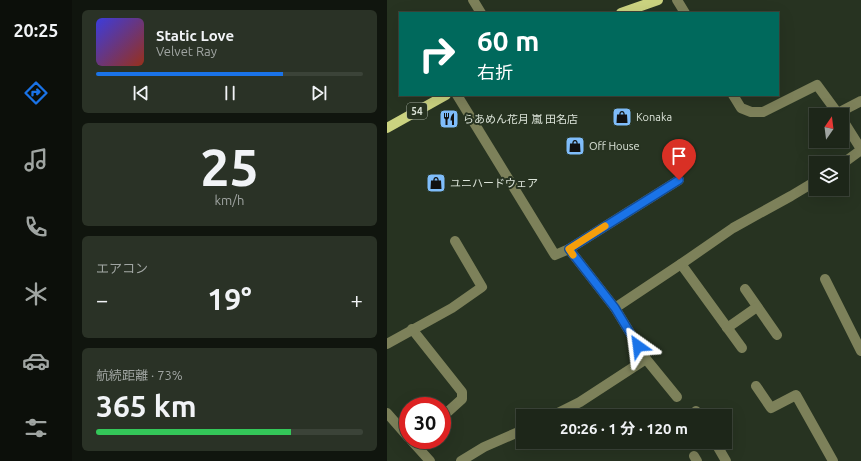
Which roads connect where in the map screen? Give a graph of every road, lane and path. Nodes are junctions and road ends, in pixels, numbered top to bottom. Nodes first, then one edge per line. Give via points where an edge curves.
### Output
1 (473, 0) edge
2 (658, 0) edge
3 (677, 0) edge
4 (480, 12) edge
5 (624, 12) edge
6 (684, 12) edge
7 (444, 96) edge
8 (458, 96) edge
9 (734, 96) edge
10 (861, 101) edge
11 (834, 108) edge
12 (849, 110) edge
13 (387, 128) edge
14 (849, 130) edge
15 (861, 149) edge
16 (849, 158) edge
17 (679, 180) dead end
18 (809, 185) edge
19 (455, 241) dead end
20 (569, 249) junction
21 (681, 264) junction
22 (825, 279) dead end
23 (745, 289) dead end
24 (757, 307) junction
25 (615, 308) junction
26 (727, 328) junction
27 (412, 329) junction
28 (777, 335) dead end
29 (387, 344) edge
30 (742, 348) dead end
31 (861, 351) edge
32 (646, 359) junction
33 (756, 386) dead end
34 (677, 398) dead end
35 (451, 408) edge
36 (566, 409) edge
37 (387, 413) edge
38 (399, 426) edge
39 (516, 433) edge
40 (420, 449) edge
41 (719, 449) edge
42 (430, 461) edge
43 (461, 461) edge
44 (726, 461) edge
45 (833, 461) edge

1 - 4 street
2 - 5 main road
3 - 6 street
7 - 13 main road, 54
8 - 20 street via 555,255
9 - 11 street via 741,108 751,112 763,112 817,85
10 - 12 street
14 - 15 street
15 - 16 street
17 - 20 street
18 - 21 street via 733,228
19 - 27 street via 482,287 452,308
20 - 25 street
21 - 25 street
21 - 26 street
22 - 31 street
23 - 24 street
24 - 26 street
24 - 28 street
25 - 32 street
26 - 30 street
27 - 29 street
27 - 35 street via 462,392 462,399
32 - 34 street
32 - 36 street
33 - 45 street via 771,408 796,395
37 - 38 street
39 - 43 street via 484,447
40 - 42 street
41 - 44 street

